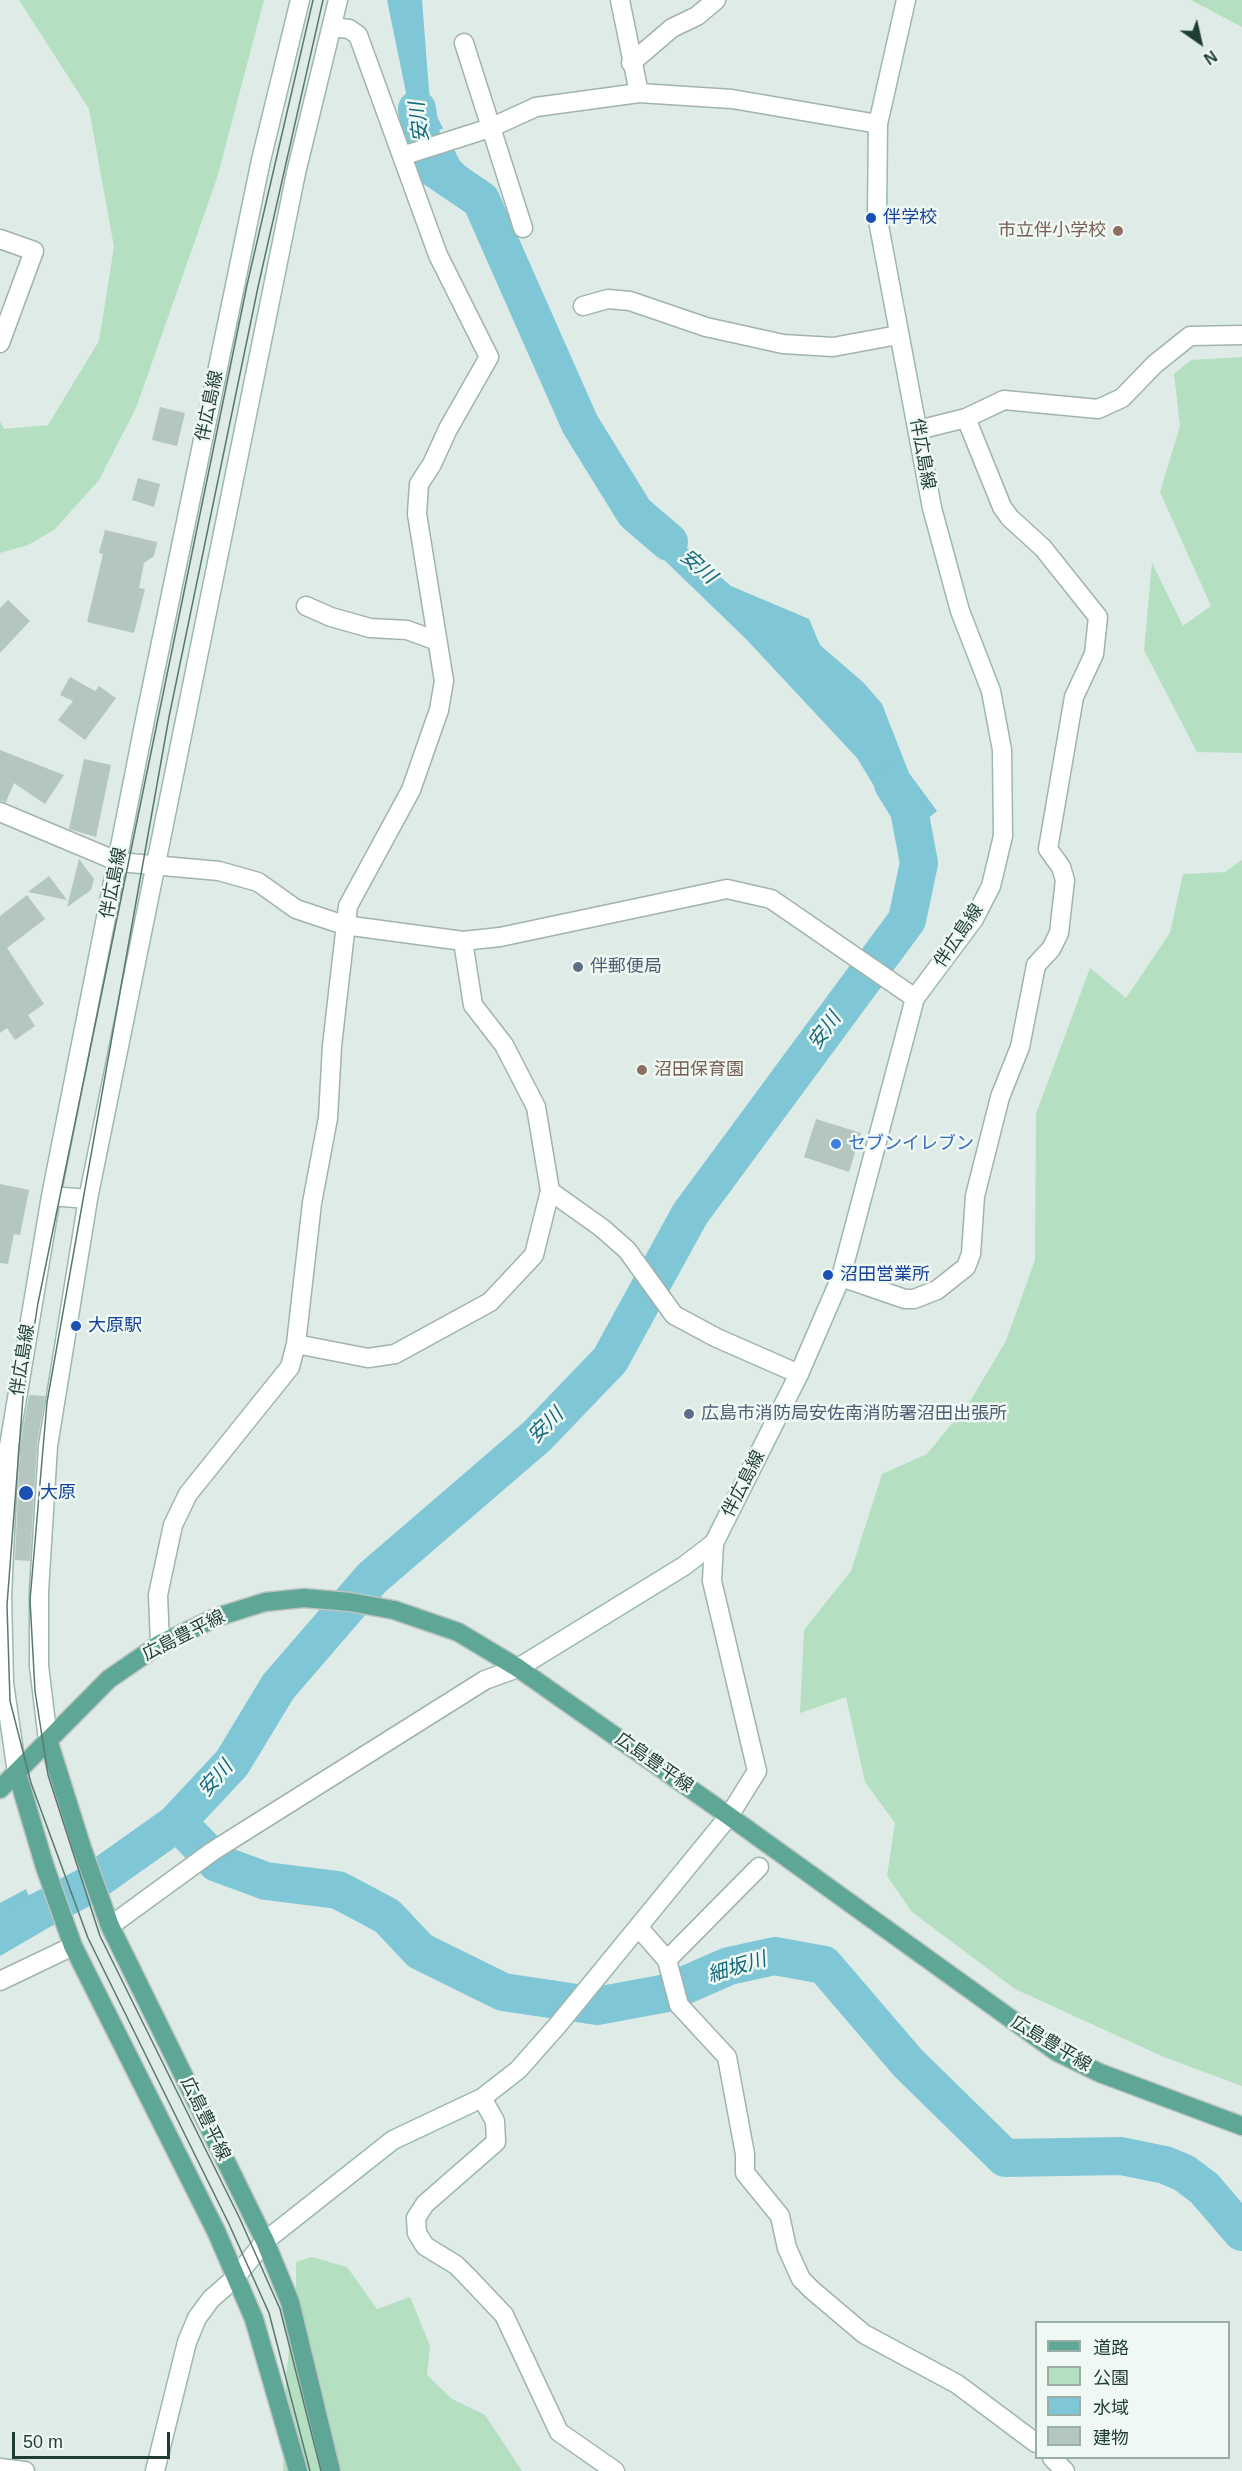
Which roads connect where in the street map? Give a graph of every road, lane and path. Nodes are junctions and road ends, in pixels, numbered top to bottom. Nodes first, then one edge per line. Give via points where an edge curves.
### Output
1 (300, 0) edge
2 (338, 0) edge
3 (620, 0) edge
4 (716, 0) edge
5 (906, 0) edge
6 (332, 27) junction
7 (464, 42) dead end
8 (631, 63) junction
9 (639, 93) junction
10 (878, 124) junction
11 (486, 129) junction
12 (409, 154) junction
13 (523, 228) dead end
14 (0, 239) edge
15 (583, 306) dead end
16 (898, 335) junction
17 (1242, 335) edge
18 (0, 343) edge
19 (966, 418) junction
20 (918, 430) junction
21 (306, 606) dead end
22 (437, 641) junction
23 (0, 812) edge
24 (118, 862) junction
25 (157, 865) junction
26 (344, 925) junction
27 (463, 941) junction
28 (908, 993) junction
29 (550, 1191) junction
30 (51, 1196) junction
31 (88, 1199) junction
32 (841, 1277) junction
33 (296, 1344) junction
34 (799, 1374) junction
35 (714, 1543) junction
36 (160, 1644) junction
37 (518, 1668) junction
38 (48, 1740) junction
39 (17, 1773) junction
40 (0, 1789) edge
41 (729, 1816) junction
42 (759, 1867) dead end
43 (108, 1920) junction
44 (639, 1928) junction
45 (71, 1941) junction
46 (668, 1967) junction
47 (0, 1981) edge
48 (482, 2098) junction
49 (1242, 2126) edge
50 (265, 2241) junction
51 (236, 2278) junction
52 (1035, 2442) edge
53 (1054, 2459) edge
54 (0, 2468) edge
55 (25, 2471) edge
56 (155, 2471) edge
57 (298, 2471) edge
58 (331, 2471) edge
59 (615, 2471) edge
60 (1065, 2471) edge

1 - 24 street, 伴広島線 via 261,160
2 - 6 street
3 - 8 street
4 - 8 street via 697,16 672,28
5 - 10 street, 伴広島線
6 - 12 street via 350,29 358,35
6 - 25 street via 296,173
7 - 11 street
8 - 9 street
9 - 10 street via 732,99
9 - 11 street via 536,106
10 - 16 street, 伴広島線 via 877,215
11 - 12 street
11 - 13 street
12 - 22 street via 438,255 489,357 419,484 417,514
14 - 18 street via 34,251
15 - 16 street via 608,299 630,301 706,327 783,344 833,347
16 - 20 street, 伴広島線
17 - 19 street via 1190,336 1122,398 1098,409 1004,400
19 - 20 street
19 - 32 street via 1002,507 1043,548 1098,617 1094,654 1074,697 1048,849 1065,880 1059,933 1036,965 1020,1047 1000,1097 975,1196 971,1254 966,1267 937,1290 914,1299
20 - 28 street, 伴広島線 via 932,508 960,611 991,692 1002,750 1003,836 991,886 974,919
21 - 22 street via 370,628 407,630
22 - 26 street via 444,681 439,710 411,790 348,906
23 - 24 street
24 - 25 street
24 - 30 street, 伴広島線
25 - 26 street via 219,871 258,882 296,909
25 - 31 street
26 - 27 street
26 - 33 street via 328,1118 312,1203
27 - 28 street via 500,937 728,889 771,899
27 - 29 street via 474,1005 504,1045 537,1107
28 - 32 street, 伴広島線
29 - 33 street via 534,1256 490,1302 395,1354 368,1358
29 - 34 street via 627,1250 674,1315
30 - 31 street
30 - 39 street, 伴広島線 via 9,1446 2,1596 4,1683
31 - 38 street via 48,1446 39,1591 39,1666
32 - 34 street, 伴広島線
33 - 36 street via 290,1367 188,1494 173,1525 158,1594
34 - 35 street, 伴広島線
35 - 37 street, 伴広島線 via 684,1566
35 - 41 street via 712,1581 757,1771
36 - 37 main road, 広島豊平線 via 217,1617 265,1602 304,1598 394,1610 458,1632
36 - 38 main road, 広島豊平線 via 109,1679
37 - 41 main road, 広島豊平線
37 - 43 street, 伴広島線 via 485,1680
38 - 39 main road, 広島豊平線
38 - 43 main road, 広島豊平線
39 - 40 main road, 広島豊平線
39 - 45 main road
41 - 44 street
41 - 49 main road, 広島豊平線 via 1057,2052 1100,2073
42 - 46 street
43 - 50 main road, 広島豊平線
44 - 46 street
44 - 48 street via 518,2070
45 - 47 street
45 - 51 main road
46 - 52 street via 679,2005 727,2057 745,2173 780,2216 787,2248 801,2279 864,2334 957,2384
48 - 50 street via 393,2140
48 - 59 street via 495,2121 496,2142 425,2205 416,2218 417,2233 426,2246 456,2265 504,2315 559,2432
50 - 51 street
50 - 58 main road, 広島豊平線 via 290,2302
51 - 56 street via 211,2299 187,2342
51 - 57 main road via 254,2319
53 - 60 street
54 - 55 street

